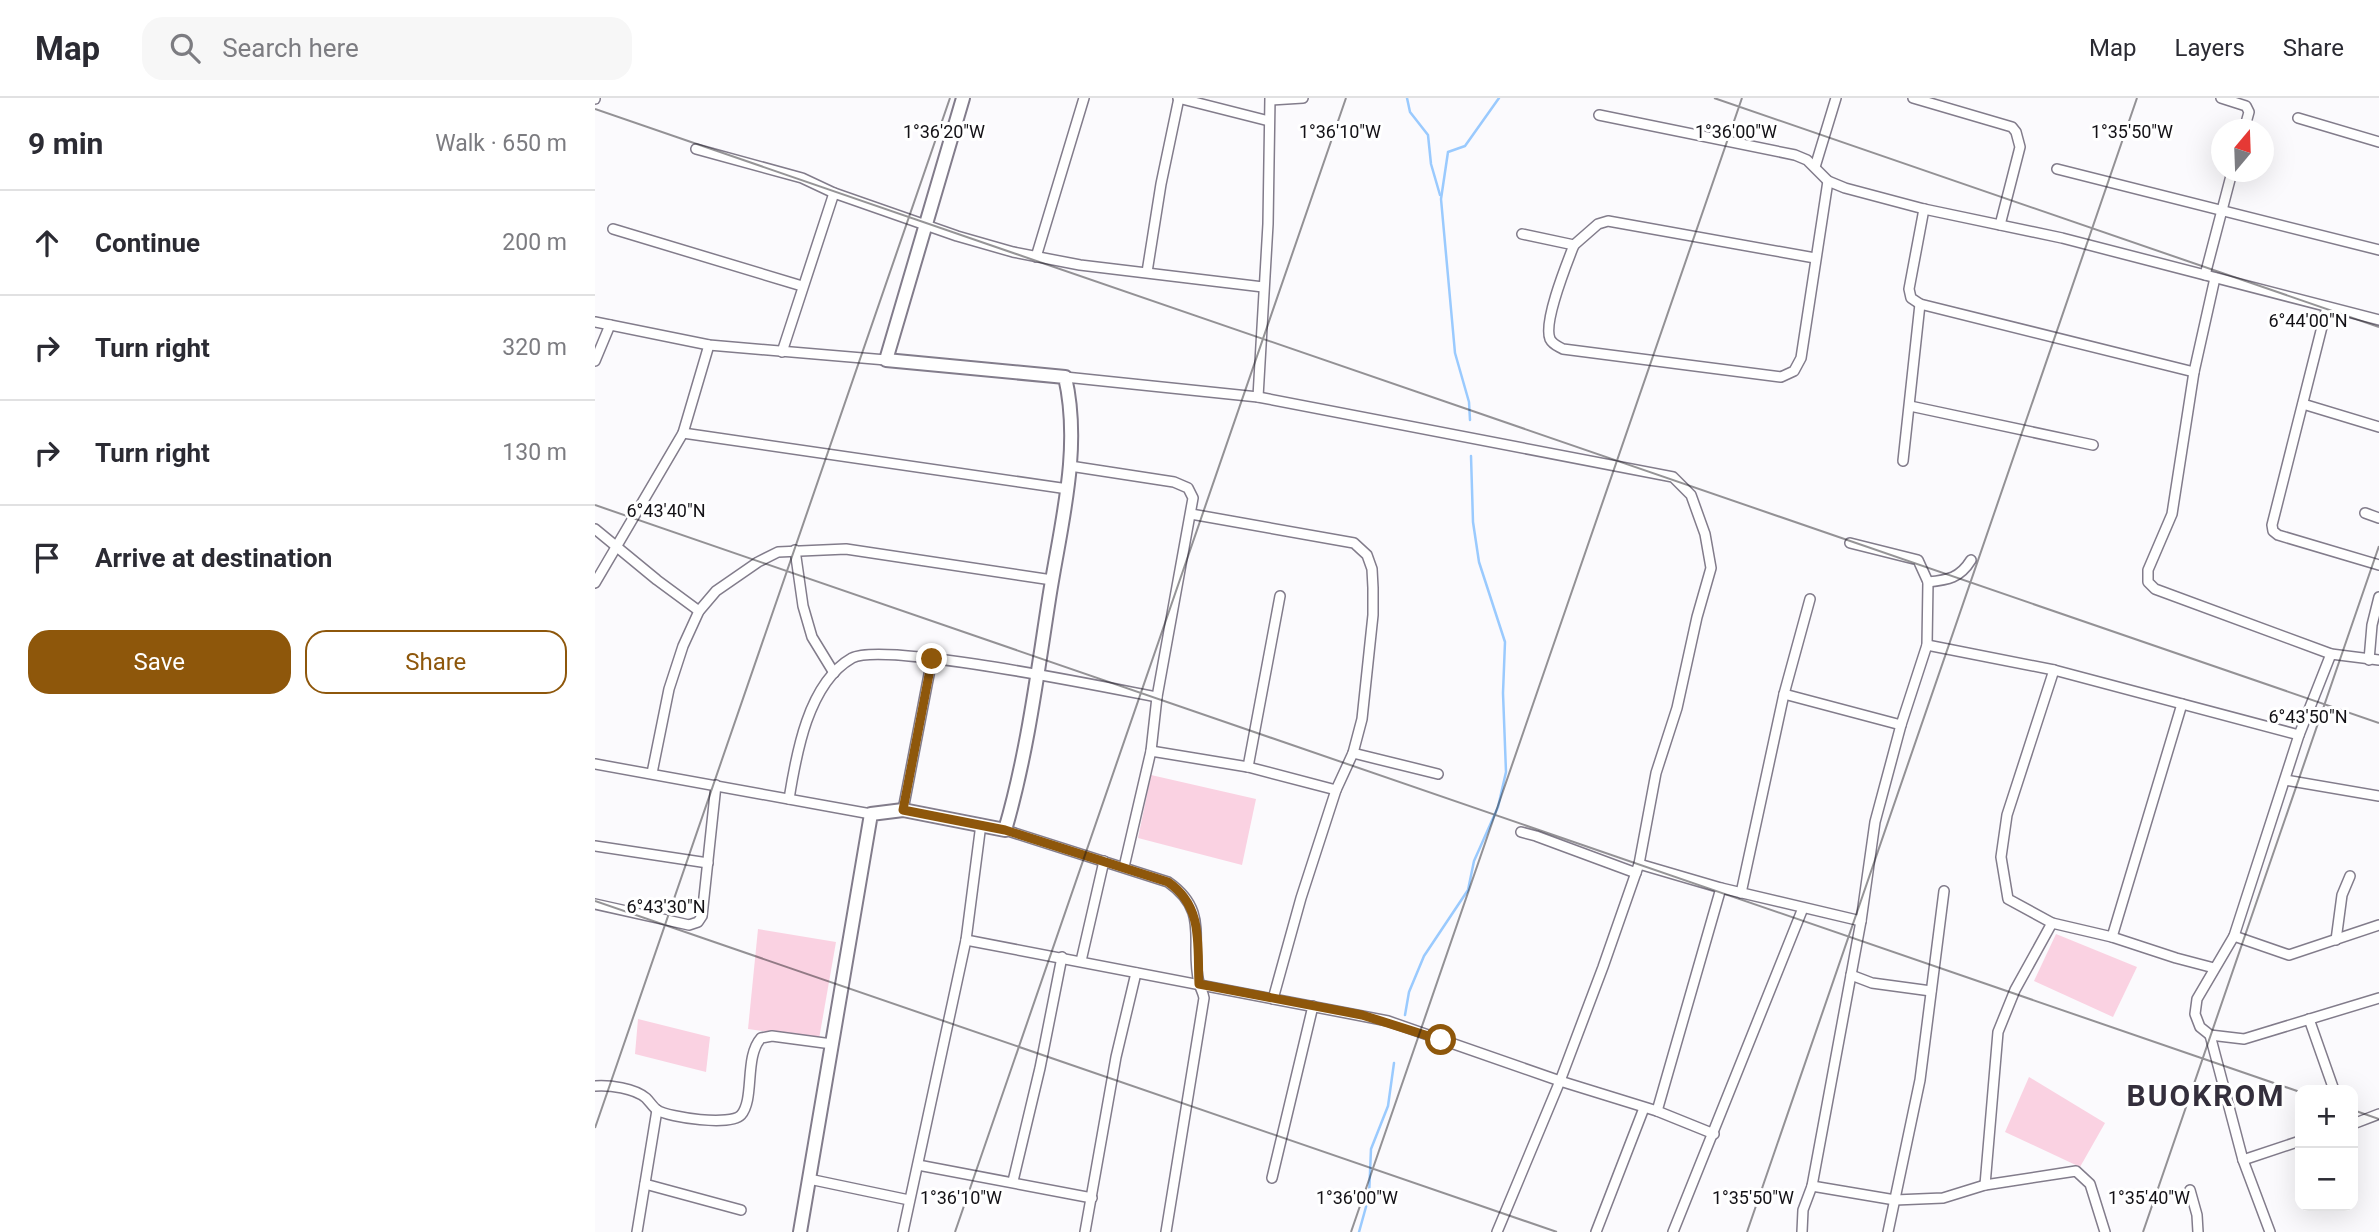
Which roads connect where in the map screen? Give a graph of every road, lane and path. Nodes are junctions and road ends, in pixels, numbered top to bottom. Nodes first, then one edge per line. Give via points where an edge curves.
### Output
1 (963, 98) edge
2 (1084, 98) edge
3 (1179, 98) edge
4 (1303, 98) edge
5 (1836, 98) edge
6 (1913, 98) edge
7 (2221, 98) edge
8 (1271, 99) edge
9 (1599, 115) dead end
10 (2298, 118) dead end
11 (2247, 119) edge
12 (1269, 121) junction
13 (2379, 142) edge
14 (696, 149) dead end
15 (1815, 167) junction
16 (2057, 169) dead end
17 (1828, 181) junction
18 (2229, 182) edge
19 (834, 193) junction
20 (1924, 209) junction
21 (2220, 212) junction
22 (925, 225) junction
23 (2000, 225) junction
24 (613, 229) dead end
25 (1522, 234) dead end
26 (1574, 245) junction
27 (2379, 250) edge
28 (1035, 257) junction
29 (1815, 258) junction
30 (1147, 272) junction
31 (2204, 275) junction
32 (2215, 278) junction
33 (802, 286) junction
34 (1263, 287) junction
35 (1920, 304) junction
36 (2327, 307) junction
37 (2379, 320) edge
38 (595, 322) edge
39 (610, 325) junction
40 (709, 345) junction
41 (782, 352) junction
42 (886, 360) junction
43 (595, 361) edge
44 (2194, 372) junction
45 (1065, 377) junction
46 (1258, 397) junction
47 (2303, 404) junction
48 (1910, 406) junction
49 (2379, 427) edge
50 (683, 433) junction
51 (2093, 445) dead end
52 (1903, 461) dead end
53 (1070, 466) junction
54 (1068, 489) junction
55 (1191, 513) junction
56 (2365, 513) dead end
57 (2379, 517) edge
58 (595, 529) edge
59 (1850, 543) dead end
60 (618, 546) junction
61 (795, 550) junction
62 (1971, 560) dead end
63 (2379, 565) edge
64 (1052, 580) junction
65 (1927, 582) junction
66 (595, 583) edge
67 (1280, 596) dead end
68 (2379, 597) edge
69 (1809, 599) dead end
70 (699, 611) junction
71 (1927, 645) junction
72 (2331, 654) junction
73 (932, 659) junction
74 (2374, 660) edge
75 (2054, 670) junction
76 (834, 673) junction
77 (1037, 676) junction
78 (1784, 694) junction
79 (1157, 697) junction
80 (2182, 704) junction
81 (1901, 725) junction
82 (2299, 735) junction
83 (1151, 751) junction
84 (1353, 753) junction
85 (595, 764) edge
86 (1248, 767) junction
87 (652, 773) junction
88 (1437, 774) dead end
89 (2285, 780) junction
90 (716, 785) junction
91 (1336, 790) junction
92 (2379, 796) edge
93 (789, 799) junction
94 (903, 810) junction
95 (871, 814) junction
96 (981, 824) junction
97 (1005, 830) junction
98 (1521, 832) dead end
99 (595, 846) edge
100 (1104, 861) junction
101 (708, 863) junction
102 (1124, 867) junction
103 (1637, 869) junction
104 (2350, 876) dead end
105 (1721, 888) junction
106 (1944, 891) dead end
107 (1741, 893) junction
108 (595, 904) edge
109 (1803, 908) junction
110 (1861, 921) junction
111 (2052, 923) junction
112 (2379, 925) edge
113 (2234, 936) junction
114 (2112, 937) junction
115 (966, 940) junction
116 (2336, 940) junction
117 (1062, 957) junction
118 (1081, 961) junction
119 (2214, 968) junction
120 (1136, 972) junction
121 (1851, 975) junction
122 (1199, 984) junction
123 (1931, 991) junction
124 (2379, 998) edge
125 (1273, 999) junction
126 (1313, 1006) junction
127 (2309, 1019) junction
128 (2210, 1035) junction
129 (832, 1044) junction
130 (595, 1074) edge
131 (1560, 1081) junction
132 (599, 1085) edge
133 (2332, 1085) edge
134 (1644, 1108) junction
135 (657, 1110) junction
136 (1657, 1111) junction
137 (2379, 1114) edge
138 (2358, 1122) edge
139 (1714, 1134) junction
140 (2295, 1143) edge
141 (2243, 1160) junction
142 (918, 1165) junction
143 (1272, 1178) dead end
144 (809, 1179) junction
145 (1013, 1181) junction
146 (645, 1184) junction
147 (1985, 1185) junction
148 (1812, 1186) junction
149 (2190, 1190) dead end
150 (1092, 1198) junction
151 (909, 1199) junction
152 (1895, 1200) junction
153 (741, 1210) dead end
154 (638, 1232) edge
155 (800, 1232) edge
156 (903, 1232) edge
157 (1085, 1232) edge
158 (1166, 1232) edge
159 (1497, 1232) edge
160 (1596, 1232) edge
161 (1673, 1232) edge
162 (1802, 1232) edge
163 (1888, 1232) edge
164 (2105, 1232) edge
165 (2198, 1232) edge
166 (2270, 1232) edge

1 - 22 street
2 - 28 street
3 - 12 street
3 - 30 street
4 - 8 street
5 - 15 street
6 - 23 street via 2016,132 2020,147
7 - 11 street via 2246,106
8 - 12 street
9 - 15 street via 1795,155
10 - 13 street
12 - 34 street
14 - 19 street via 802,178
15 - 17 street
16 - 21 street
17 - 20 street
17 - 29 street
18 - 21 street
19 - 22 street
19 - 33 street
20 - 23 street
20 - 35 street via 1909,289
21 - 27 street
21 - 31 street
22 - 28 street
22 - 42 street
23 - 31 street
24 - 33 street
25 - 26 street
26 - 29 street via 1608,221
26 - 29 street via 1549,325 1556,346 1781,377 1794,371 1801,358
28 - 30 street
30 - 34 street
31 - 32 street
32 - 36 street
32 - 44 street
33 - 41 street
34 - 46 street
35 - 44 street
35 - 48 street
36 - 37 street
36 - 47 street
38 - 39 street
39 - 40 street
39 - 43 street
40 - 41 street
40 - 50 street
41 - 42 street
42 - 45 street
44 - 72 street via 2172,514 2148,570 2148,582 2155,589
45 - 46 street
45 - 53 street via 1070,397
46 - 103 street via 1673,477 1691,495 1711,568 1656,774
47 - 49 street
47 - 63 street via 2273,531
48 - 51 street
48 - 52 street
50 - 54 street
50 - 60 street
53 - 54 street
53 - 55 street via 1174,482 1188,488 1193,498
54 - 64 street
55 - 79 street
55 - 84 street via 1354,543 1367,555 1372,569 1373,615 1362,719
56 - 57 street
58 - 60 street
59 - 65 street via 1917,560
60 - 66 street
60 - 70 street
61 - 64 street via 846,549
61 - 70 street via 778,552 750,568 716,591
61 - 76 street via 812,637
62 - 65 street via 1953,579
64 - 77 street
65 - 71 street
67 - 86 street
68 - 74 street via 2372,625
69 - 78 street
70 - 87 street via 669,689
71 - 75 street
71 - 81 street
72 - 74 street
72 - 82 street
73 - 76 street via 865,655
73 - 77 street
73 - 94 street
75 - 80 street
75 - 111 street via 2007,815 2001,857 2008,899
76 - 93 street via 805,726
77 - 79 street
77 - 97 street
78 - 81 street
78 - 107 street
79 - 83 street
80 - 82 street
80 - 114 street
81 - 110 street via 1875,822
82 - 89 street
83 - 86 street
83 - 102 street
84 - 88 street
84 - 91 street
85 - 87 street
86 - 91 street
87 - 90 street
89 - 92 street
89 - 113 street
90 - 93 street
90 - 101 street
91 - 125 street
93 - 95 street
94 - 95 street
94 - 96 street
95 - 129 street
96 - 97 street
96 - 115 street
97 - 100 street
98 - 103 street
99 - 101 street
100 - 102 street
100 - 118 street
101 - 108 street via 698,922 689,925
102 - 122 street via 1168,882 1190,906 1196,923
103 - 105 street
103 - 131 street
104 - 116 street via 2342,895
105 - 107 street
105 - 136 street
106 - 123 street
107 - 109 street
109 - 110 street
109 - 139 street
110 - 121 street
111 - 114 street
111 - 147 street via 1998,1032
112 - 116 street
113 - 116 street via 2289,956
113 - 119 street
114 - 119 street
115 - 117 street
115 - 142 street
117 - 118 street
117 - 145 street
118 - 120 street
119 - 128 street via 2197,999 2195,1014
120 - 122 street
120 - 150 street via 1116,1056
121 - 123 street via 1872,983
121 - 148 street
122 - 125 street
122 - 158 street via 1204,998
123 - 152 street via 1920,1080
124 - 127 street
125 - 126 street
126 - 131 street via 1388,1021
126 - 143 street
127 - 128 street via 2244,1039
127 - 133 street
128 - 141 street
129 - 135 street via 761,1038 753,1052 745,1108 731,1120
129 - 144 street
130 - 132 street
131 - 134 street
131 - 159 street
132 - 135 street via 644,1096
134 - 136 street
134 - 160 street
135 - 146 street
136 - 139 street
137 - 138 street
139 - 161 street
140 - 141 street
141 - 166 street
142 - 145 street
142 - 151 street
144 - 151 street
144 - 155 street
145 - 150 street
146 - 153 street
146 - 154 street
147 - 152 street via 1943,1198
147 - 164 street via 2076,1171 2090,1184
148 - 152 street
148 - 162 street
149 - 165 street
150 - 157 street
151 - 156 street
152 - 163 street

